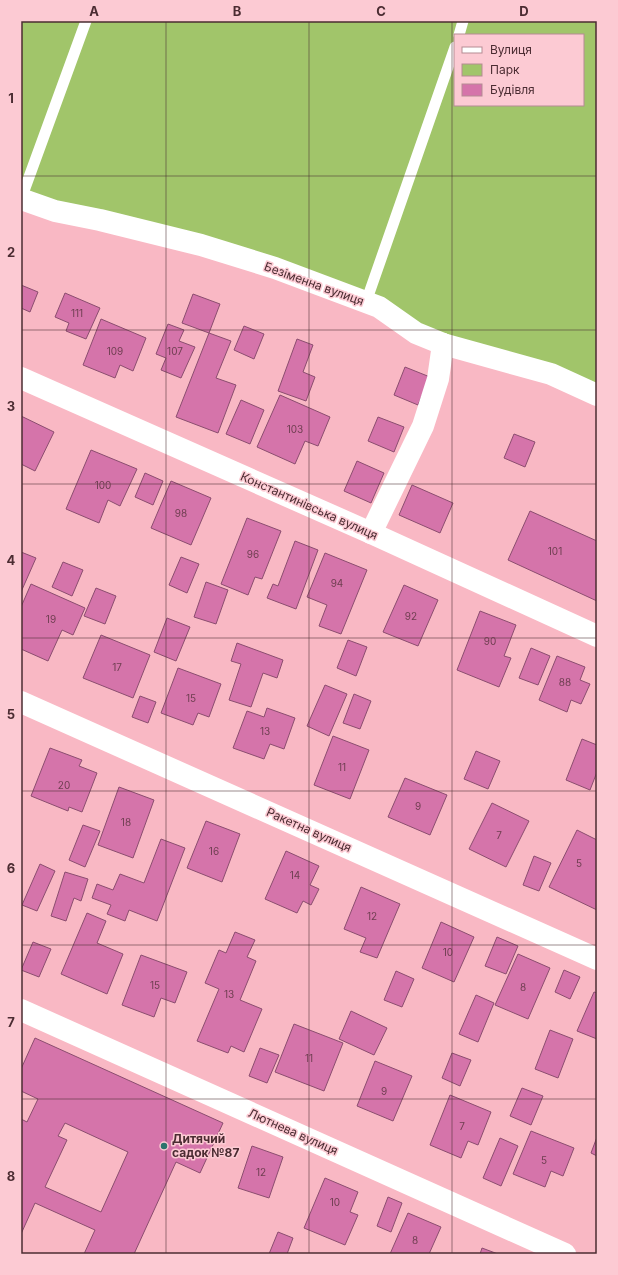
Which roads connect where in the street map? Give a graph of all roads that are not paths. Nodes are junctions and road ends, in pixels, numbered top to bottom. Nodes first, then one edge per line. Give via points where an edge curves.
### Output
1 (86, 21) edge
2 (463, 21) edge
3 (459, 34) edge
4 (454, 50) edge
5 (21, 199) edge
6 (366, 302) junction
7 (443, 344) junction
8 (21, 378) edge
9 (597, 395) edge
10 (371, 533) junction
11 (597, 636) edge
12 (21, 702) edge
13 (597, 959) edge
14 (21, 1010) edge
15 (565, 1254) edge

1 - 5 lane
2 - 3 lane
4 - 6 lane
5 - 6 street, Безіменна вулиця via 55,211 201,246 275,268
6 - 7 street, Безіменна вулиця via 416,333
7 - 9 street, Безіменна вулиця via 551,374
7 - 10 street via 438,379 423,426
8 - 10 street, Константинівська вулиця
10 - 11 street, Константинівська вулиця
12 - 13 street, Ракетна вулиця
14 - 15 street, Лютнева вулиця

